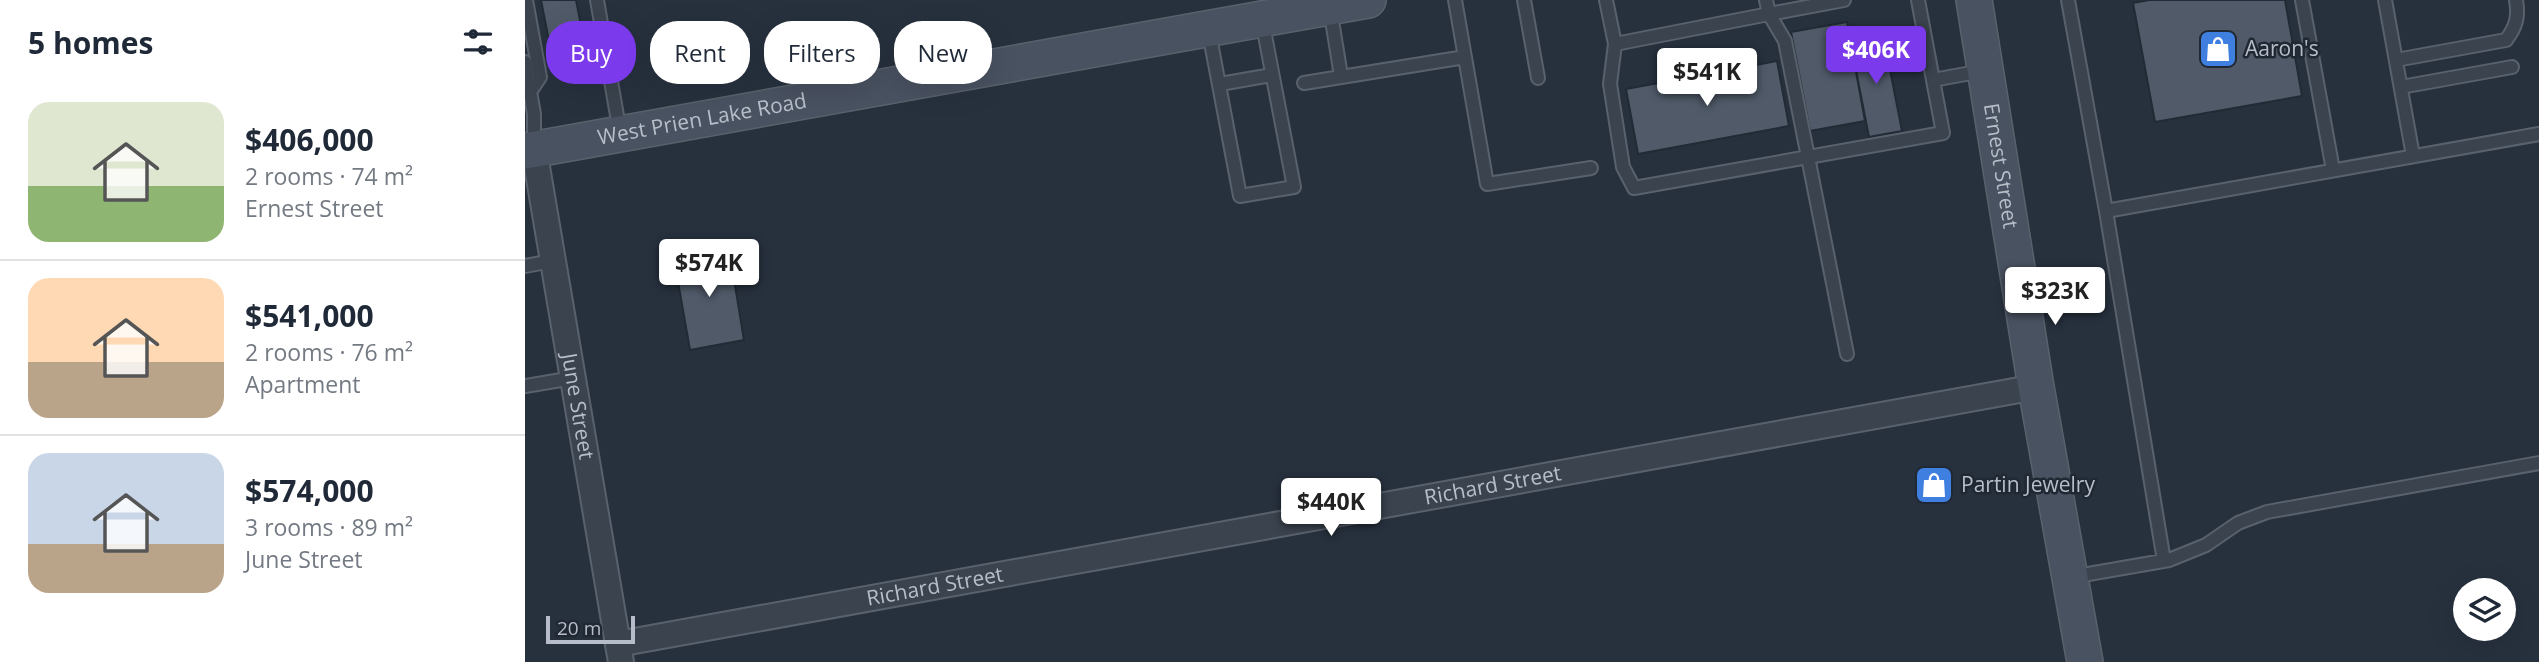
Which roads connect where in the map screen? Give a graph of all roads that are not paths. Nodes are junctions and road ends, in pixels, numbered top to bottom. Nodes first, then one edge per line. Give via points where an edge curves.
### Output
1 (526, 0) edge
2 (597, 0) edge
3 (1368, 0) edge
4 (1455, 0) edge
5 (1524, 0) edge
6 (1606, 0) edge
7 (1766, 0) edge
8 (1844, 0) edge
9 (1918, 0) edge
10 (1974, 0) edge
11 (2069, 0) edge
12 (2302, 0) edge
13 (2385, 0) edge
14 (2516, 0) edge
15 (1329, 7) junction
16 (1282, 11) edge
17 (1769, 15) junction
18 (1209, 28) junction
19 (1615, 44) junction
20 (1465, 57) junction
21 (2396, 60) junction
22 (525, 62) edge
23 (2512, 67) dead end
24 (1986, 70) junction
25 (1272, 75) junction
26 (1341, 76) junction
27 (1538, 78) dead end
28 (1934, 80) junction
29 (1304, 83) dead end
30 (1220, 84) junction
31 (2401, 87) junction
32 (530, 92) junction
33 (620, 133) junction
34 (2539, 134) edge
35 (529, 150) edge
36 (2413, 156) junction
37 (1806, 157) junction
38 (1591, 168) dead end
39 (2333, 170) junction
40 (2106, 211) junction
41 (552, 261) junction
42 (525, 266) edge
43 (1847, 355) dead end
44 (573, 378) junction
45 (525, 386) edge
46 (2036, 387) junction
47 (2539, 463) edge
48 (2164, 561) junction
49 (2070, 577) junction
50 (619, 653) edge
51 (2085, 662) edge

1 - 32 lane via 540,77
2 - 33 lane
3 - 15 street, West Prien Lake Road
4 - 20 lane
5 - 27 lane
6 - 19 lane
7 - 17 lane
8 - 17 lane
9 - 28 lane
10 - 24 street, Ernest Street
11 - 40 lane
12 - 39 lane
13 - 21 lane
14 - 21 lane via 2515,28 2505,40
15 - 16 street, West Prien Lake Road
15 - 26 lane
16 - 18 street, West Prien Lake Road
16 - 25 lane
17 - 19 lane
17 - 37 lane via 1785,41
18 - 30 lane
18 - 33 street, West Prien Lake Road
19 - 37 lane via 1610,83 1623,167 1634,188
20 - 26 lane
20 - 38 lane via 1487,184
21 - 31 lane
22 - 32 lane
23 - 31 lane
24 - 28 lane
24 - 46 street, Ernest Street
25 - 30 lane
25 - 30 lane via 1294,187 1241,196
26 - 29 lane
28 - 37 lane via 1943,133
31 - 36 lane
32 - 35 lane via 534,114
33 - 35 street, West Prien Lake Road
34 - 36 lane
35 - 41 street, June Street
36 - 39 lane
37 - 43 lane
39 - 40 lane
40 - 48 lane
41 - 42 lane
41 - 44 street, June Street
44 - 45 lane
44 - 50 street, June Street
46 - 49 street, Ernest Street
46 - 50 street, Richard Street
47 - 48 lane via 2267,512 2238,523 2206,545
48 - 49 lane
49 - 51 street, Ernest Street

